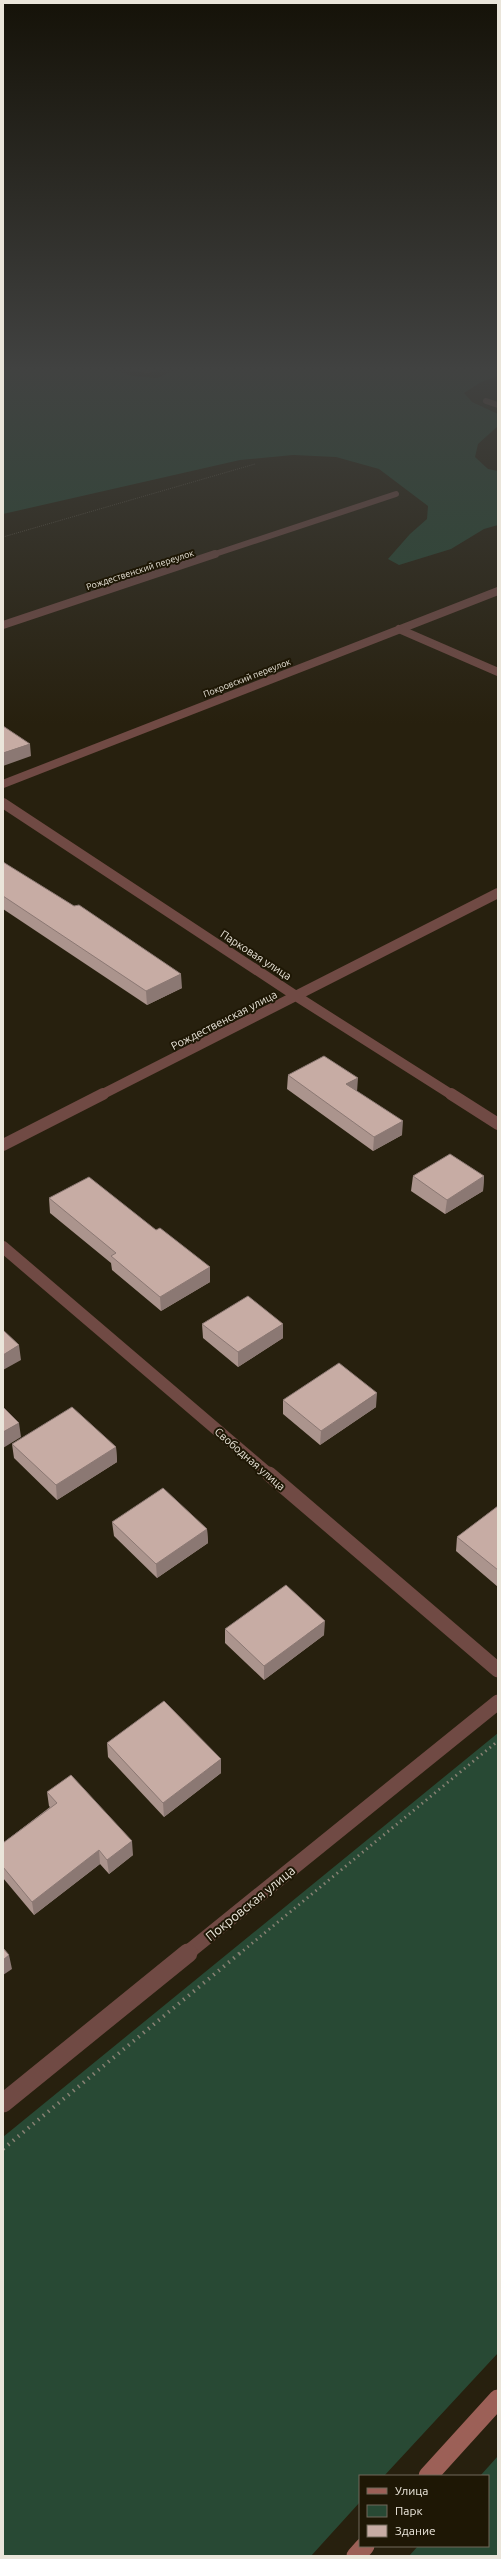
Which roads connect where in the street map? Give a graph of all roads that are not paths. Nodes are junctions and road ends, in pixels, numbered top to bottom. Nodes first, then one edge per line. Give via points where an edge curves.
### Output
1 (396, 494) dead end
2 (498, 591) edge
3 (3, 625) edge
4 (399, 629) junction
5 (498, 672) edge
6 (3, 784) edge
7 (3, 803) edge
8 (498, 893) edge
9 (296, 996) junction
10 (498, 1124) edge
11 (3, 1146) edge
12 (3, 1247) edge
13 (498, 1670) edge
14 (498, 1702) edge
15 (3, 2103) edge
16 (498, 2399) edge
17 (429, 2475) edge
18 (364, 2547) edge
19 (356, 2556) edge

1 - 3 street, Рождественский переулок
2 - 4 street, Покровский переулок
4 - 5 street
4 - 6 street, Покровский переулок
7 - 9 street, Парковая улица
8 - 9 street, Рождественская улица
9 - 10 street, Парковая улица
9 - 11 street, Рождественская улица
12 - 13 street, Свободная улица
14 - 15 street, Покровская улица
16 - 17 main road
18 - 19 main road

